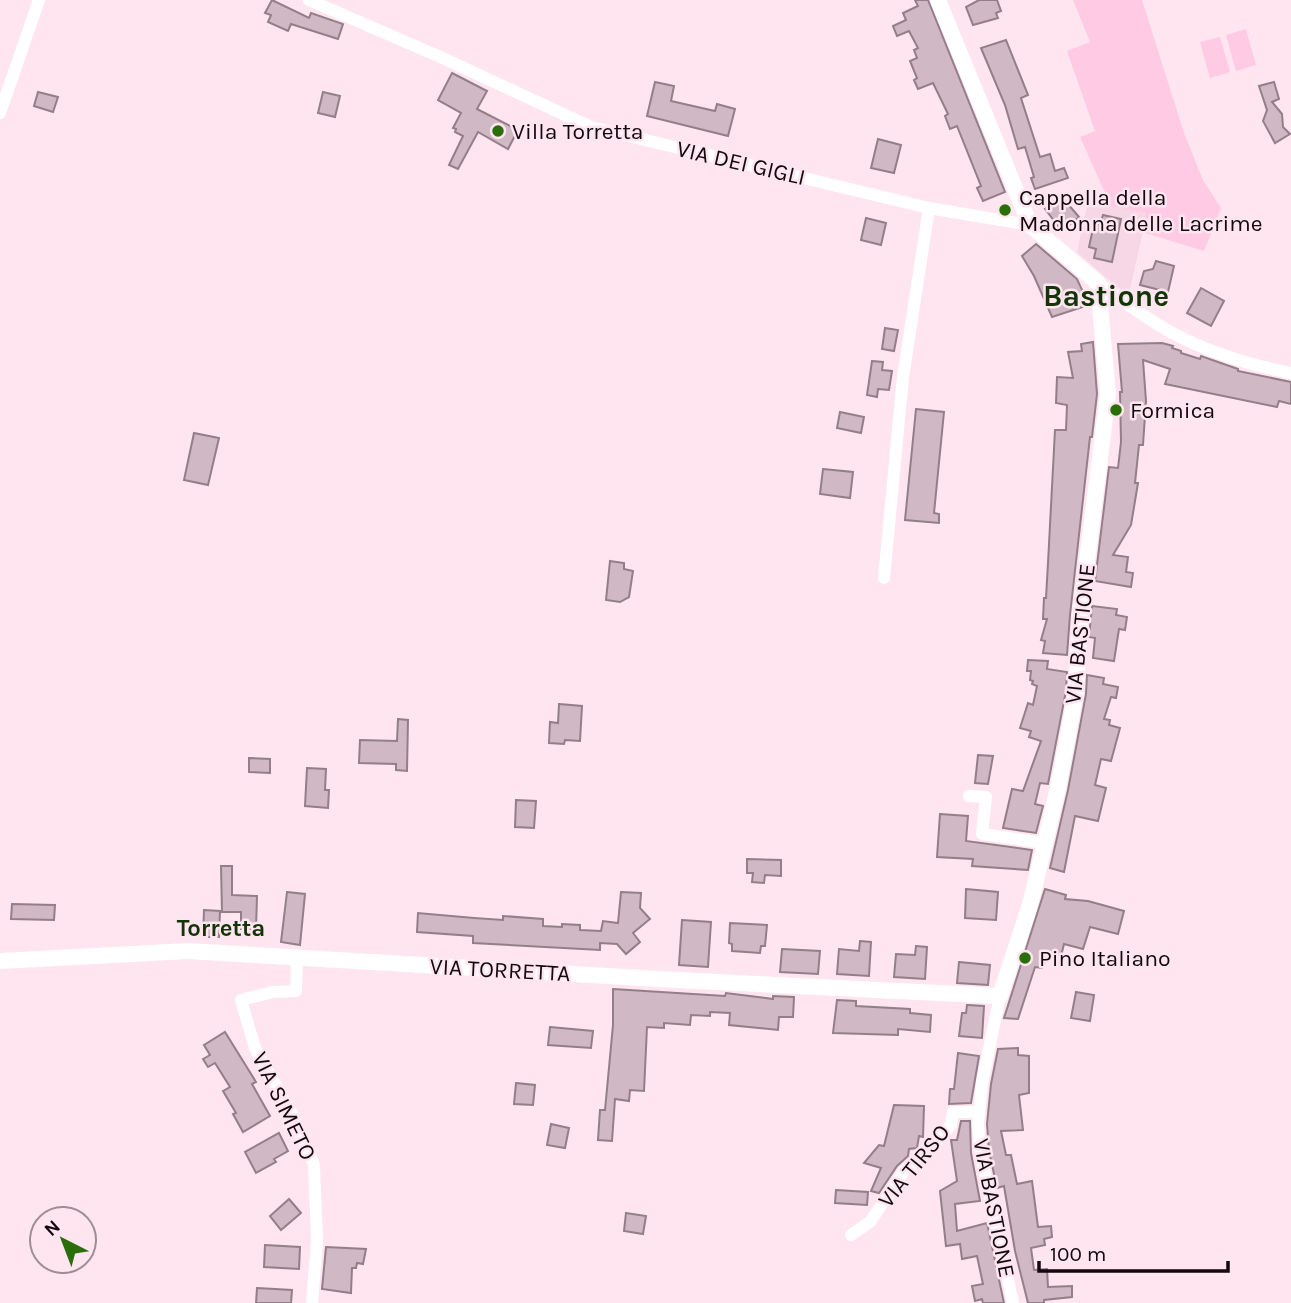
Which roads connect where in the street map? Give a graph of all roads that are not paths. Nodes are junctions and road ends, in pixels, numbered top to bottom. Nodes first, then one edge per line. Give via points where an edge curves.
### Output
1 (39, 0) edge
2 (309, 0) edge
3 (938, 0) edge
4 (0, 113) edge
5 (929, 208) junction
6 (1030, 225) junction
7 (1098, 283) junction
8 (1291, 373) edge
9 (884, 578) dead end
10 (969, 796) dead end
11 (1044, 843) junction
12 (297, 958) junction
13 (0, 961) edge
14 (1000, 996) junction
15 (979, 1112) junction
16 (851, 1235) dead end
17 (312, 1303) edge
18 (1013, 1303) edge

1 - 4 street
2 - 5 street, VIA DEI GIGLI via 591,127
3 - 6 street
5 - 6 street, VIA DEI GIGLI
5 - 9 street via 903,377
6 - 7 street
7 - 8 street via 1158,326 1190,341 1260,367
7 - 11 street, VIA BASTIONE via 1108,394 1080,616 1076,692
10 - 11 street via 986,797 982,834
11 - 14 street, VIA BASTIONE via 1030,905
12 - 13 street, VIA TORRETTA via 188,951
12 - 14 street, VIA TORRETTA
12 - 17 street, VIA SIMETO via 296,991 241,1000 255,1048 314,1165 317,1241
14 - 15 street, VIA BASTIONE
15 - 16 street, VIA TIRSO via 953,1112 951,1125 904,1171 870,1222
15 - 18 street, VIA BASTIONE via 980,1152

